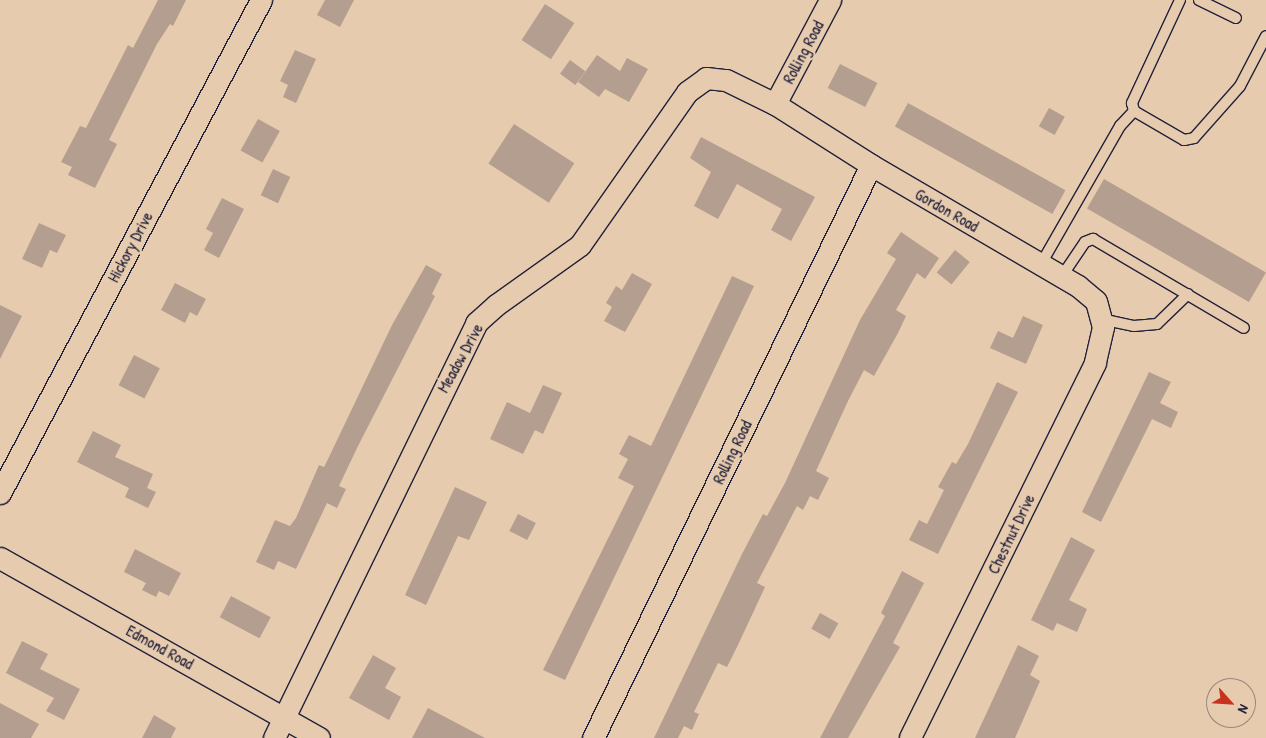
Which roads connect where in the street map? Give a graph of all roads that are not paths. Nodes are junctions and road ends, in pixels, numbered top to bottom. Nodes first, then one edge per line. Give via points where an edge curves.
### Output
1 (261, 0) edge
2 (830, 0) edge
3 (1180, 0) edge
4 (1199, 0) edge
5 (1236, 18) dead end
6 (1266, 36) edge
7 (775, 104) junction
8 (1134, 111) junction
9 (872, 165) junction
10 (1041, 264) junction
11 (1062, 276) junction
12 (1188, 294) junction
13 (1102, 323) junction
14 (1244, 328) dead end
15 (0, 493) edge
16 (0, 558) edge
17 (284, 716) junction
18 (274, 738) edge
19 (319, 738) edge
20 (593, 738) edge
21 (910, 738) edge

1 - 15 street, Hickory Drive
2 - 7 street, Rolling Road
3 - 8 lane via 1132,103
4 - 5 lane
6 - 8 lane via 1240,86 1194,138 1184,140
7 - 9 street, Gordon Road
7 - 17 street, Meadow Drive via 726,80 706,78 687,92 580,245 476,323
8 - 10 lane via 1120,126
9 - 10 street, Gordon Road
9 - 20 street, Rolling Road
10 - 11 street, Gordon Road
11 - 12 lane via 1086,242 1093,238
11 - 13 street, Gordon Road via 1096,301
12 - 13 lane via 1157,324
12 - 14 lane
13 - 21 street, Chestnut Drive via 1095,363
16 - 17 street, Edmond Road
17 - 18 street, Meadow Drive
17 - 19 street, Edmond Road

